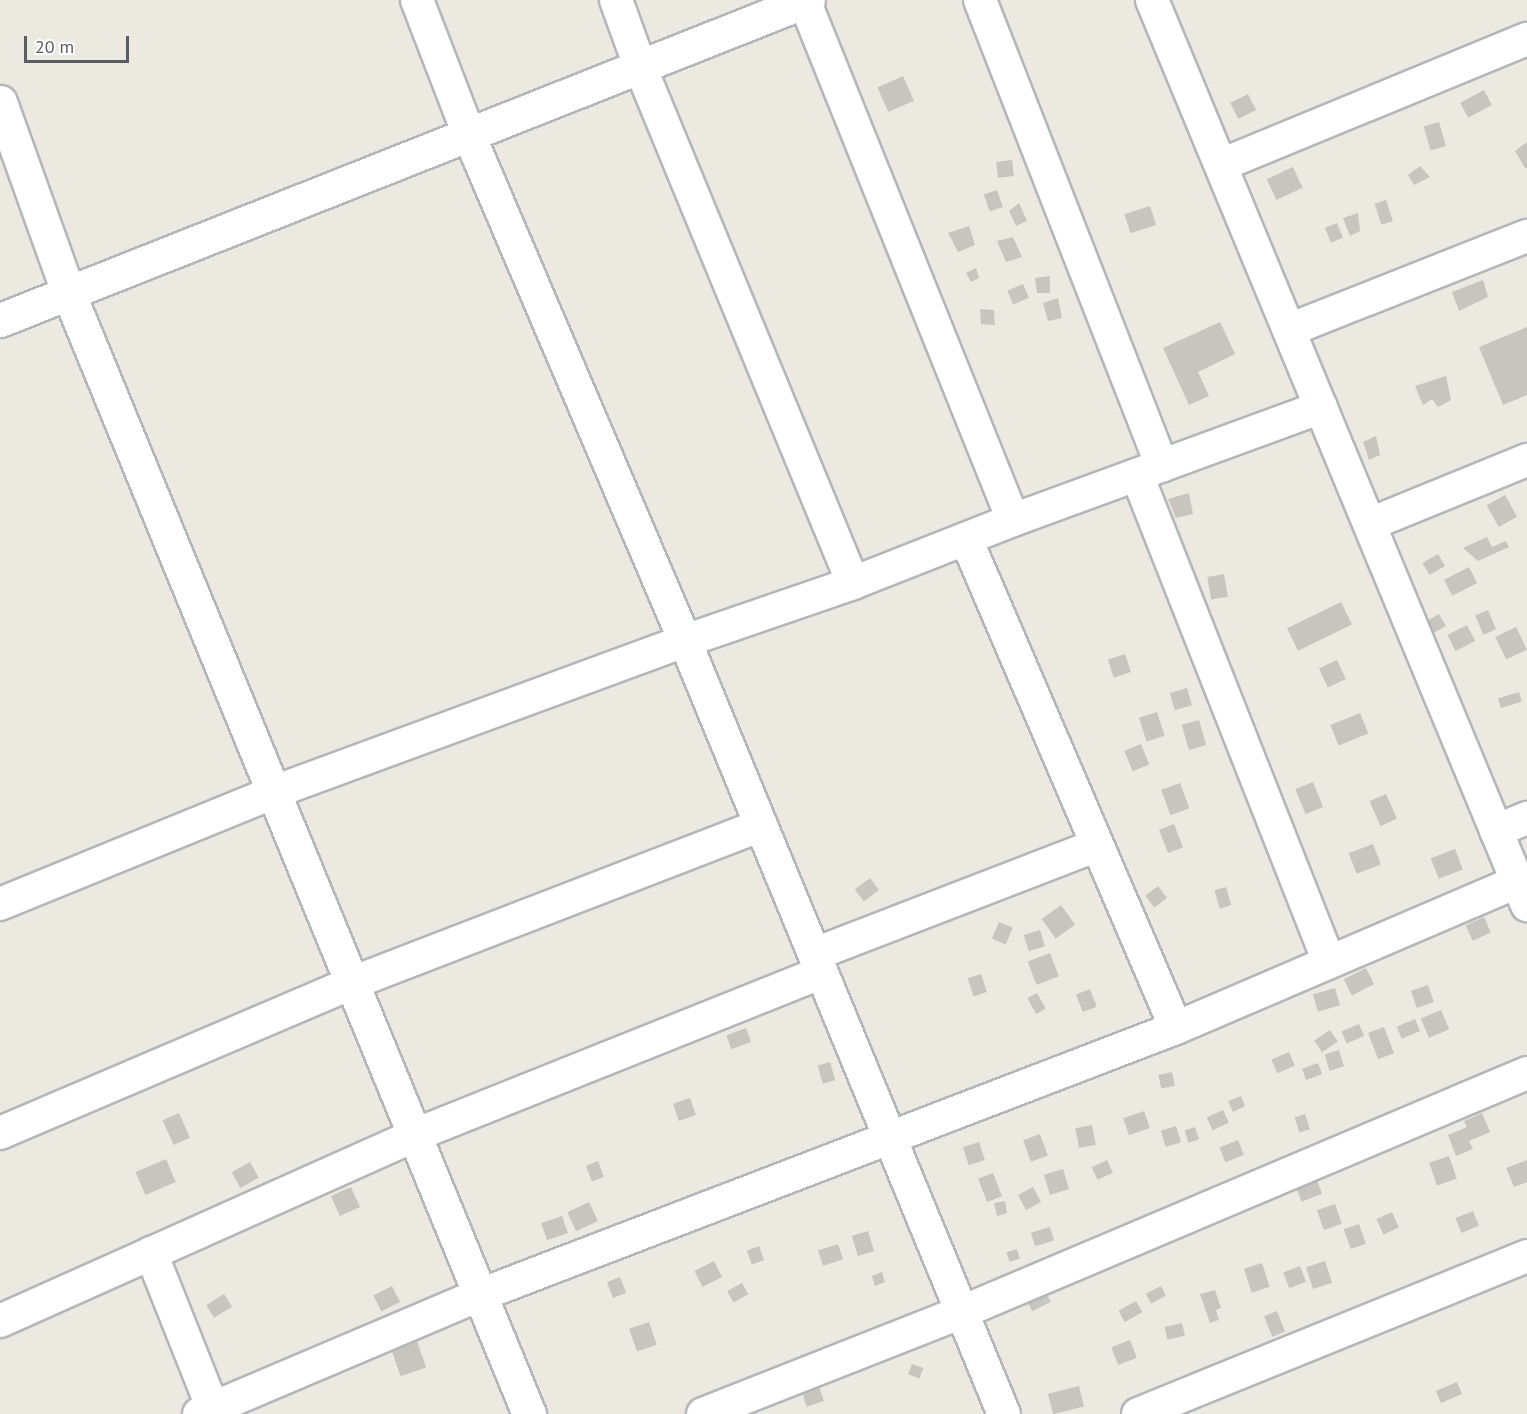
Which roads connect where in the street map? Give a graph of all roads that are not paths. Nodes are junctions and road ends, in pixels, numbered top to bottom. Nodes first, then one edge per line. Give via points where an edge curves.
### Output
1 (417, 0) edge
2 (616, 0) edge
3 (806, 0) edge
4 (980, 0) edge
5 (1152, 0) edge
6 (1527, 39) edge
7 (641, 69) junction
8 (0, 102) edge
9 (469, 135) junction
10 (1221, 165) junction
11 (1527, 236) edge
12 (68, 292) junction
13 (0, 320) edge
14 (1289, 330) junction
15 (1321, 407) junction
16 (1527, 460) edge
17 (1149, 470) junction
18 (1013, 520) junction
19 (1370, 524) junction
20 (966, 539) junction
21 (853, 583) junction
22 (685, 641) junction
23 (274, 792) junction
24 (1527, 818) edge
25 (761, 825) junction
26 (1496, 831) junction
27 (1097, 844) junction
28 (1522, 893) edge
29 (0, 904) edge
30 (1329, 962) junction
31 (817, 964) junction
32 (352, 982) junction
33 (1176, 1028) junction
34 (1527, 1072) edge
35 (0, 1133) edge
36 (415, 1136) junction
37 (890, 1137) junction
38 (152, 1253) junction
39 (1527, 1256) edge
40 (480, 1295) junction
41 (962, 1312) junction
42 (0, 1321) edge
43 (209, 1412) edge
44 (529, 1414) edge
45 (703, 1414) edge
46 (1004, 1414) edge
47 (1138, 1414) edge

1 - 9 street
2 - 7 street
3 - 7 street
3 - 18 street
4 - 17 street
5 - 10 street
6 - 10 street
7 - 9 street
7 - 21 street
8 - 12 street
9 - 12 street
9 - 22 street
10 - 14 street
11 - 14 street
12 - 13 street
12 - 23 street
14 - 15 street
15 - 17 street
15 - 19 street
16 - 19 street
17 - 18 street
17 - 30 street
18 - 20 street
19 - 26 street
20 - 21 street
20 - 27 street
21 - 22 street
22 - 23 street
22 - 25 street
23 - 29 street
23 - 32 street
24 - 26 street
25 - 31 street
25 - 32 street
26 - 28 street
27 - 31 street
27 - 33 street
28 - 30 street
30 - 33 street
31 - 36 street
31 - 37 street
32 - 35 street
32 - 36 street
33 - 37 street
34 - 41 street
36 - 38 street
36 - 40 street
37 - 40 street
37 - 41 street
38 - 42 street
38 - 43 street
39 - 47 street
40 - 43 street
40 - 44 street
41 - 45 street
41 - 46 street

